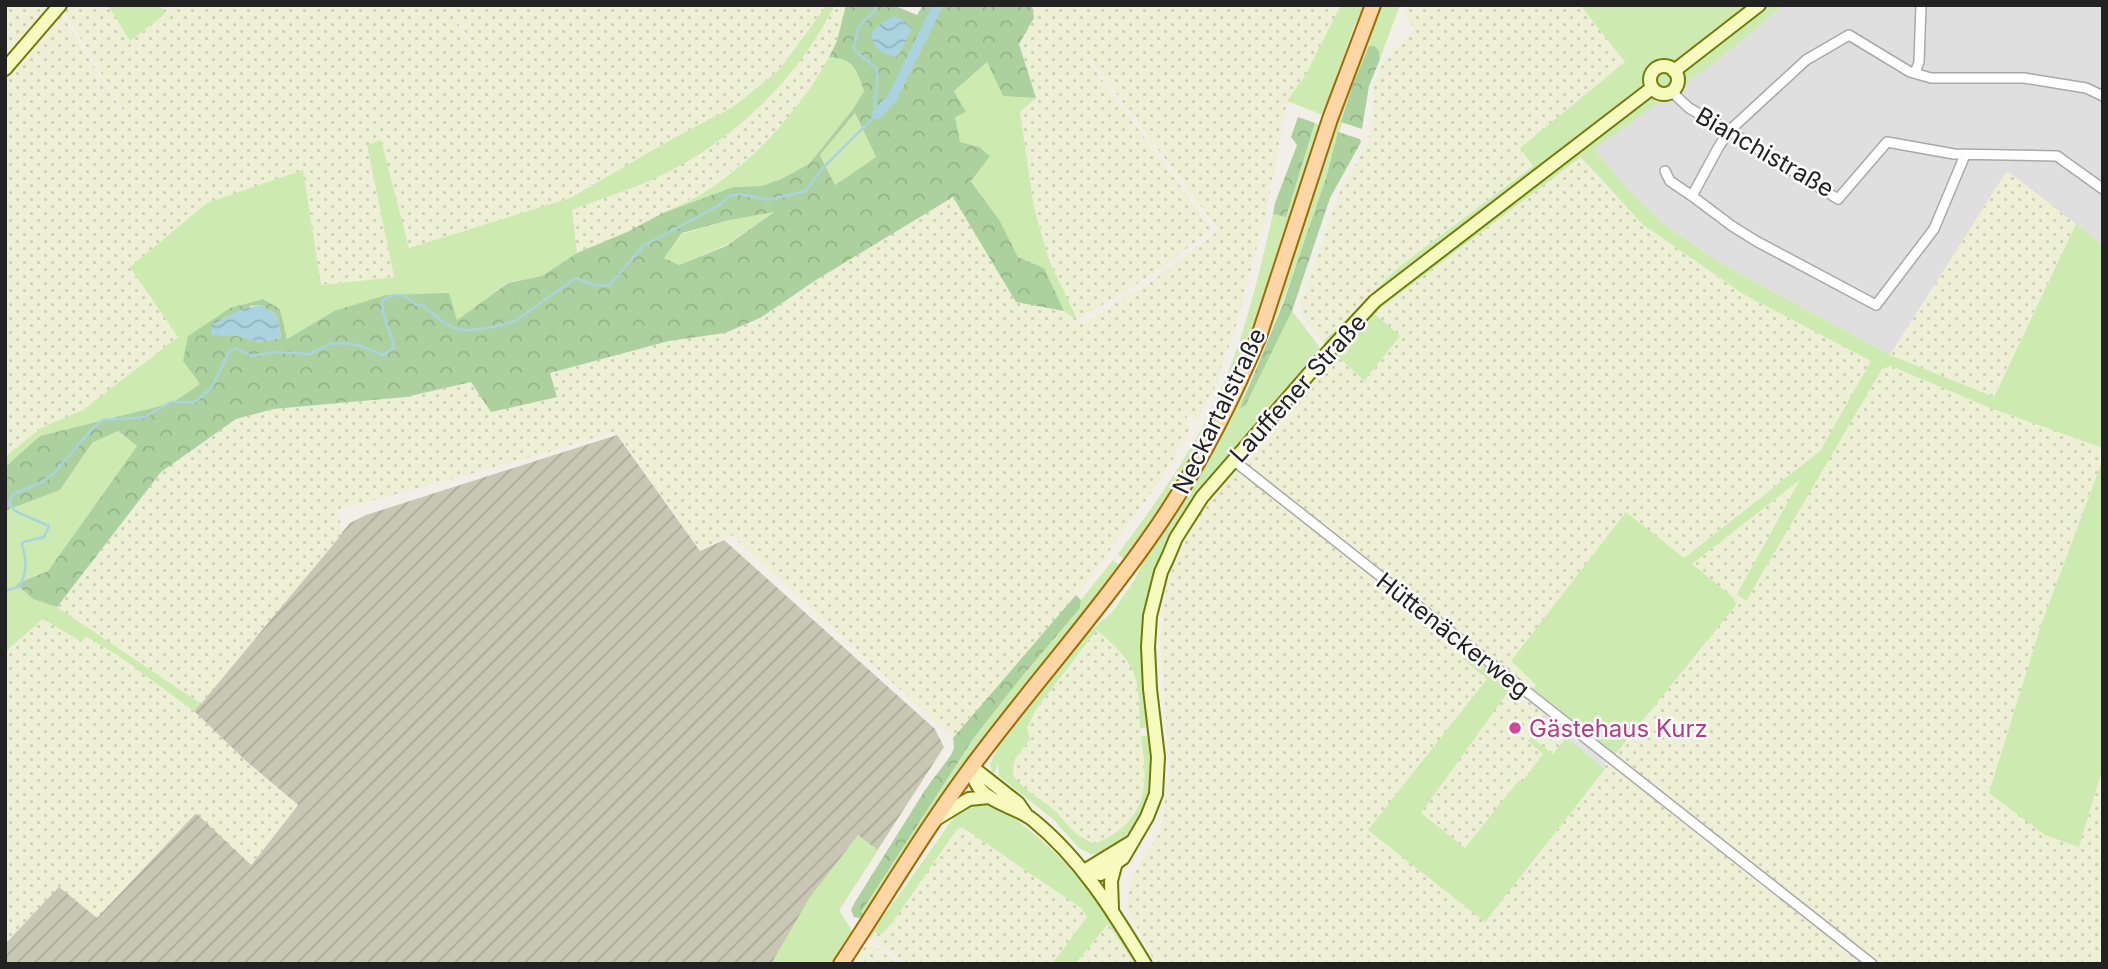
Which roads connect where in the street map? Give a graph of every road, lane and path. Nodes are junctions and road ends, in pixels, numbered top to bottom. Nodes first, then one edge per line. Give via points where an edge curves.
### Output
1 (60, 5) edge
2 (1373, 5) edge
3 (1759, 5) edge
4 (1921, 5) edge
5 (5, 69) edge
6 (1674, 71) junction
7 (1915, 74) junction
8 (1652, 88) junction
9 (1672, 92) junction
10 (2103, 96) edge
11 (1730, 131) junction
12 (1965, 155) junction
13 (1665, 170) dead end
14 (2103, 189) edge
15 (1692, 196) junction
16 (1233, 460) junction
17 (972, 767) junction
18 (989, 797) junction
19 (1027, 816) junction
20 (935, 820) junction
21 (1133, 841) junction
22 (1115, 866) junction
23 (1084, 871) junction
24 (1112, 910) junction
25 (841, 964) edge
26 (1145, 964) edge
27 (1872, 964) edge

1 - 5 street
2 - 17 main road, Neckartalstraße via 1259,336 1219,423 1174,503
3 - 6 street, Lauffener Straße
4 - 7 street
6 - 8 street, Lauffener Straße via 1665,66 1655,69 1650,78
6 - 9 street via 1678,82
7 - 10 street via 2024,78 2086,88
7 - 11 street via 1849,35 1806,60
8 - 9 street via 1661,94
8 - 16 street, Lauffener Straße via 1375,301
9 - 11 street, Bianchistraße via 1689,108
11 - 12 street, Bianchistraße via 1838,199 1887,142
11 - 15 street
12 - 14 street via 2057,156
12 - 15 street via 1934,229 1876,305 1756,241
13 - 15 street via 1670,181
16 - 21 street, Lauffener Straße via 1188,518 1161,572 1147,647 1159,771 1152,805
16 - 27 street, Hüttenäckerweg
17 - 18 street via 974,781
17 - 19 street via 1018,803
17 - 20 main road, Neckartalstraße
18 - 19 street
18 - 20 street via 969,799
19 - 23 street
20 - 25 main road, Neckartalstraße
21 - 22 street, Lauffener Straße
21 - 23 street
22 - 23 street via 1101,874
22 - 24 street
23 - 24 street
24 - 26 street

